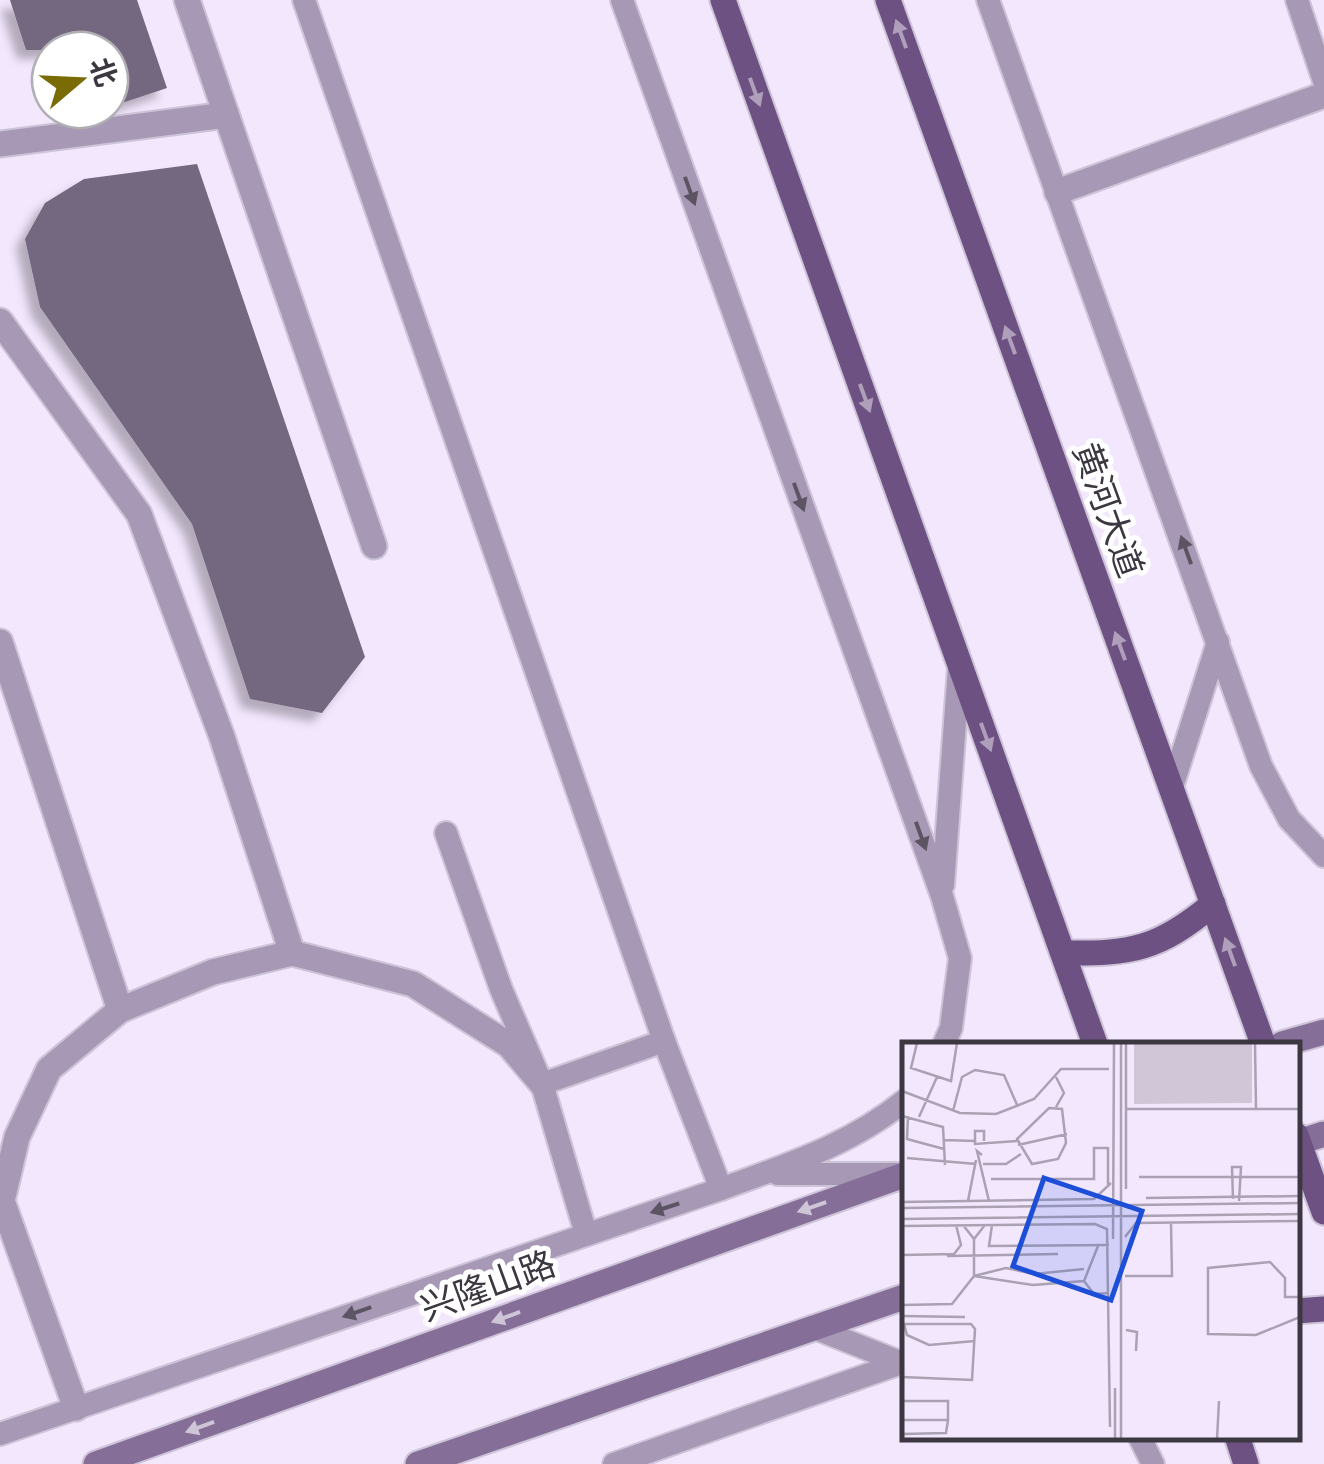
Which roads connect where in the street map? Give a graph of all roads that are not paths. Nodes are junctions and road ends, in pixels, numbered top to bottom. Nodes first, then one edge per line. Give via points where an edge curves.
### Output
1 (187, 0) edge
2 (304, 0) edge
3 (622, 0) edge
4 (722, 0) edge
5 (888, 0) edge
6 (988, 0) edge
7 (1297, 0) edge
8 (1324, 80) edge
9 (1324, 96) edge
10 (226, 115) junction
11 (0, 144) edge
12 (1057, 192) junction
13 (0, 321) edge
14 (374, 546) dead end
15 (0, 642) edge
16 (1218, 642) junction
17 (960, 664) junction
18 (1171, 790) junction
19 (446, 833) dead end
20 (1324, 856) edge
21 (942, 896) junction
22 (1212, 904) junction
23 (292, 953) junction
24 (1063, 953) junction
25 (120, 1010) junction
26 (1324, 1032) edge
27 (664, 1041) junction
28 (945, 1042) edge
29 (1094, 1042) edge
30 (1261, 1042) edge
31 (1289, 1042) edge
32 (542, 1084) junction
33 (902, 1103) edge
34 (1324, 1134) edge
35 (1299, 1140) edge
36 (1299, 1145) edge
37 (760, 1174) junction
38 (902, 1175) edge
39 (902, 1176) edge
40 (721, 1189) junction
41 (1324, 1212) edge
42 (586, 1234) junction
43 (902, 1299) edge
44 (1324, 1309) edge
45 (1299, 1311) edge
46 (812, 1327) junction
47 (902, 1363) edge
48 (902, 1363) edge
49 (76, 1408) junction
50 (0, 1434) edge
51 (1140, 1439) edge
52 (1237, 1439) edge
53 (1238, 1439) edge
54 (96, 1464) edge
55 (418, 1464) edge
56 (614, 1464) edge
57 (1153, 1464) edge
58 (1231, 1464) edge
59 (1246, 1464) edge

1 - 10 street
2 - 27 lane
3 -> 21 lane
4 -> 17 main road
18 -> 5 main road, 黄河大道
6 - 12 lane
7 - 8 lane
9 - 12 street
10 - 11 street
10 - 14 street
16 -> 12 lane
13 - 23 street via 139,514
15 - 25 street
16 - 18 lane
16 - 20 lane via 1261,766 1289,819
17 - 21 lane
17 -> 24 main road
18 - 22 main road, 黄河大道
19 - 32 lane
21 - 28 lane via 960,958
22 - 24 main road via 1178,934 1119,954
30 -> 22 main road, 黄河大道
23 - 25 street via 213,972
23 - 32 street via 413,984 510,1045
24 - 29 main road
25 - 49 street via 50,1069 17,1137 2,1201
26 - 31 street
27 - 32 lane
27 - 40 lane
32 - 42 lane
33 - 37 lane via 830,1149
34 - 35 street
36 - 41 main road
37 - 38 lane
37 - 40 lane
39 -> 54 street, 兴隆山路
40 -> 42 lane
42 -> 49 lane
43 - 46 street
44 - 45 main road
46 - 47 lane
46 - 55 street
48 - 56 lane
49 - 50 lane
51 - 57 lane
52 - 58 lane
53 - 59 main road

